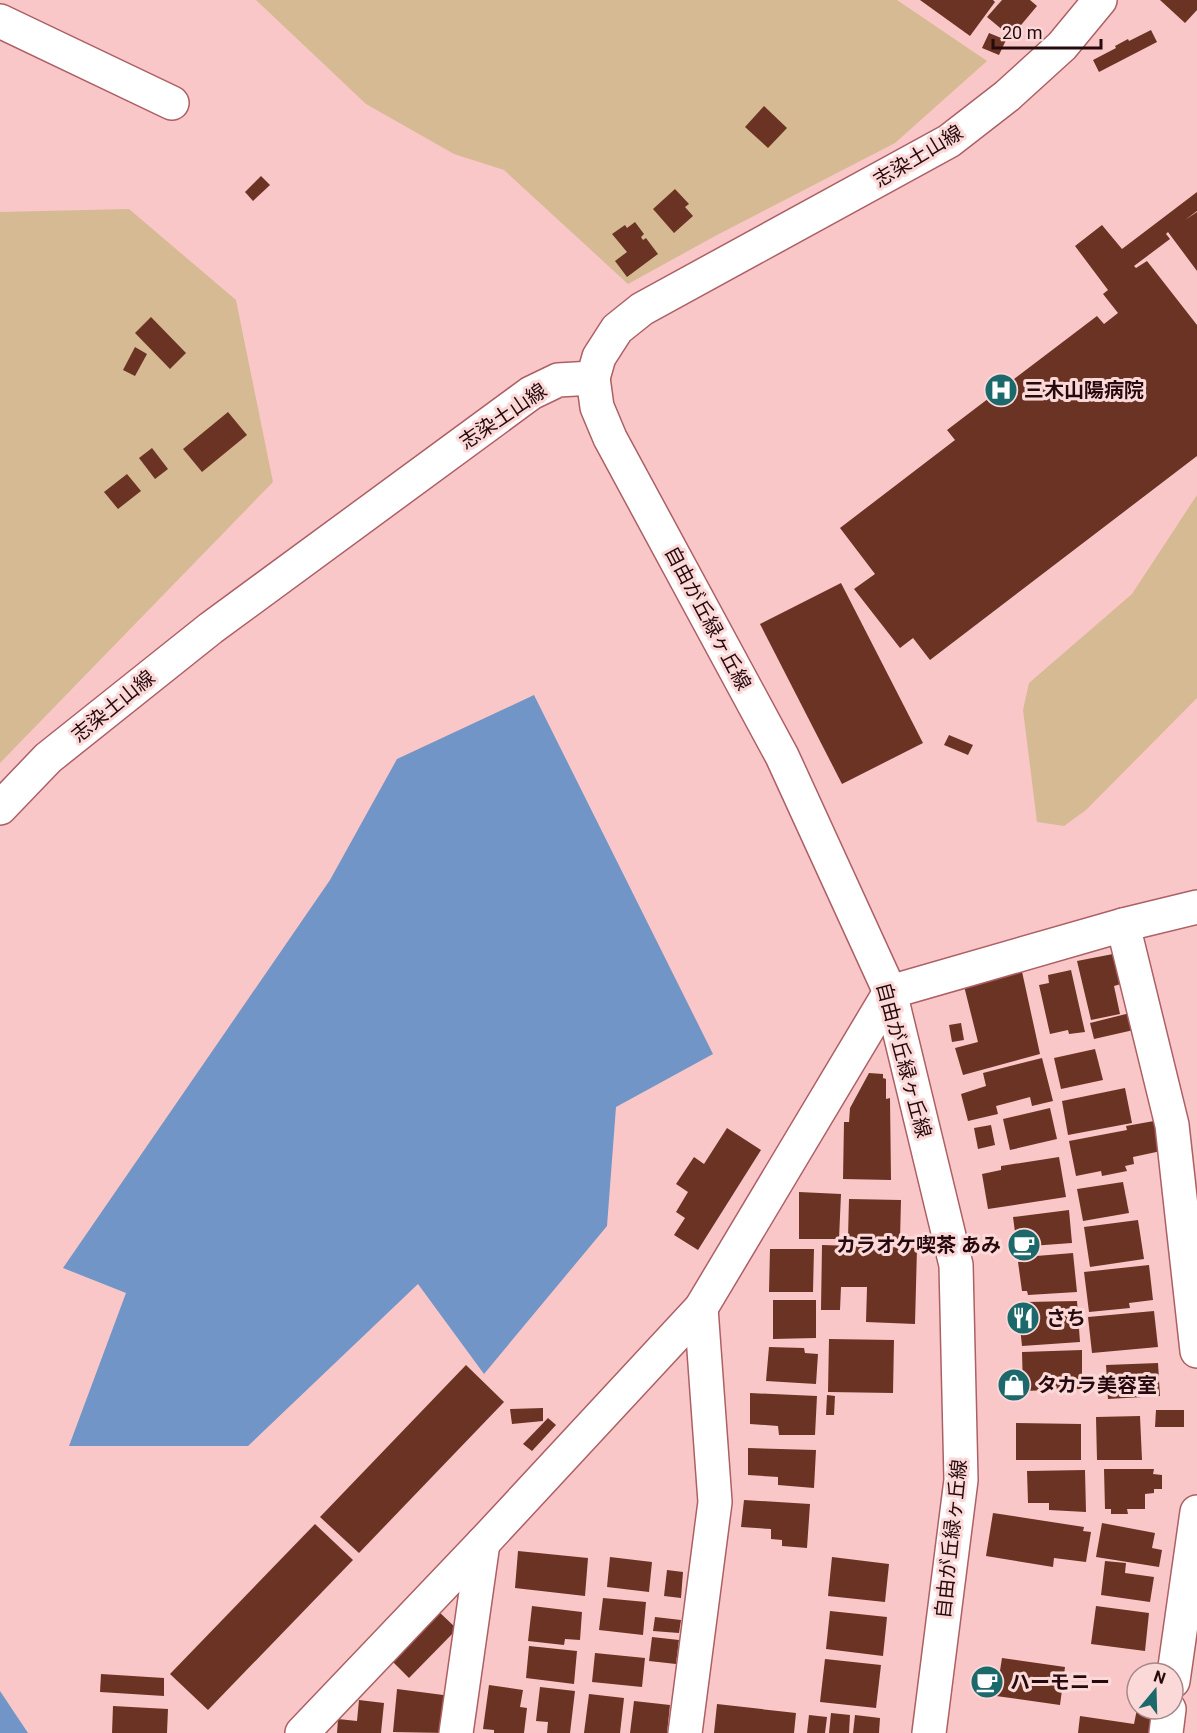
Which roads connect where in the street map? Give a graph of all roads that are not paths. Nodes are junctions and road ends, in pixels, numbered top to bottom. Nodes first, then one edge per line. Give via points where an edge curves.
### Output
1 (1100, 0) edge
2 (0, 21) edge
3 (172, 103) dead end
4 (593, 378) junction
5 (0, 808) edge
6 (1197, 907) edge
7 (1123, 925) junction
8 (890, 992) junction
9 (701, 1308) junction
10 (1197, 1351) edge
11 (1197, 1512) edge
12 (483, 1544) junction
13 (1183, 1661) edge
14 (302, 1733) edge
15 (456, 1733) edge
16 (685, 1733) edge
17 (929, 1733) edge

1 - 4 street, 志染土山線 via 1062,46 949,141 642,309 616,329 599,357
2 - 3 street
4 - 5 street, 志染土山線 via 558,380 531,393 211,627 48,758
4 - 8 street, 自由が丘緑ヶ丘線 via 597,407 610,438 782,756
6 - 7 street
7 - 8 street
7 - 10 street via 1172,1125
8 - 9 street
8 - 17 street, 自由が丘緑ヶ丘線 via 956,1265 961,1480
9 - 12 street
9 - 16 street via 715,1502
11 - 13 street
12 - 14 street
12 - 15 street

